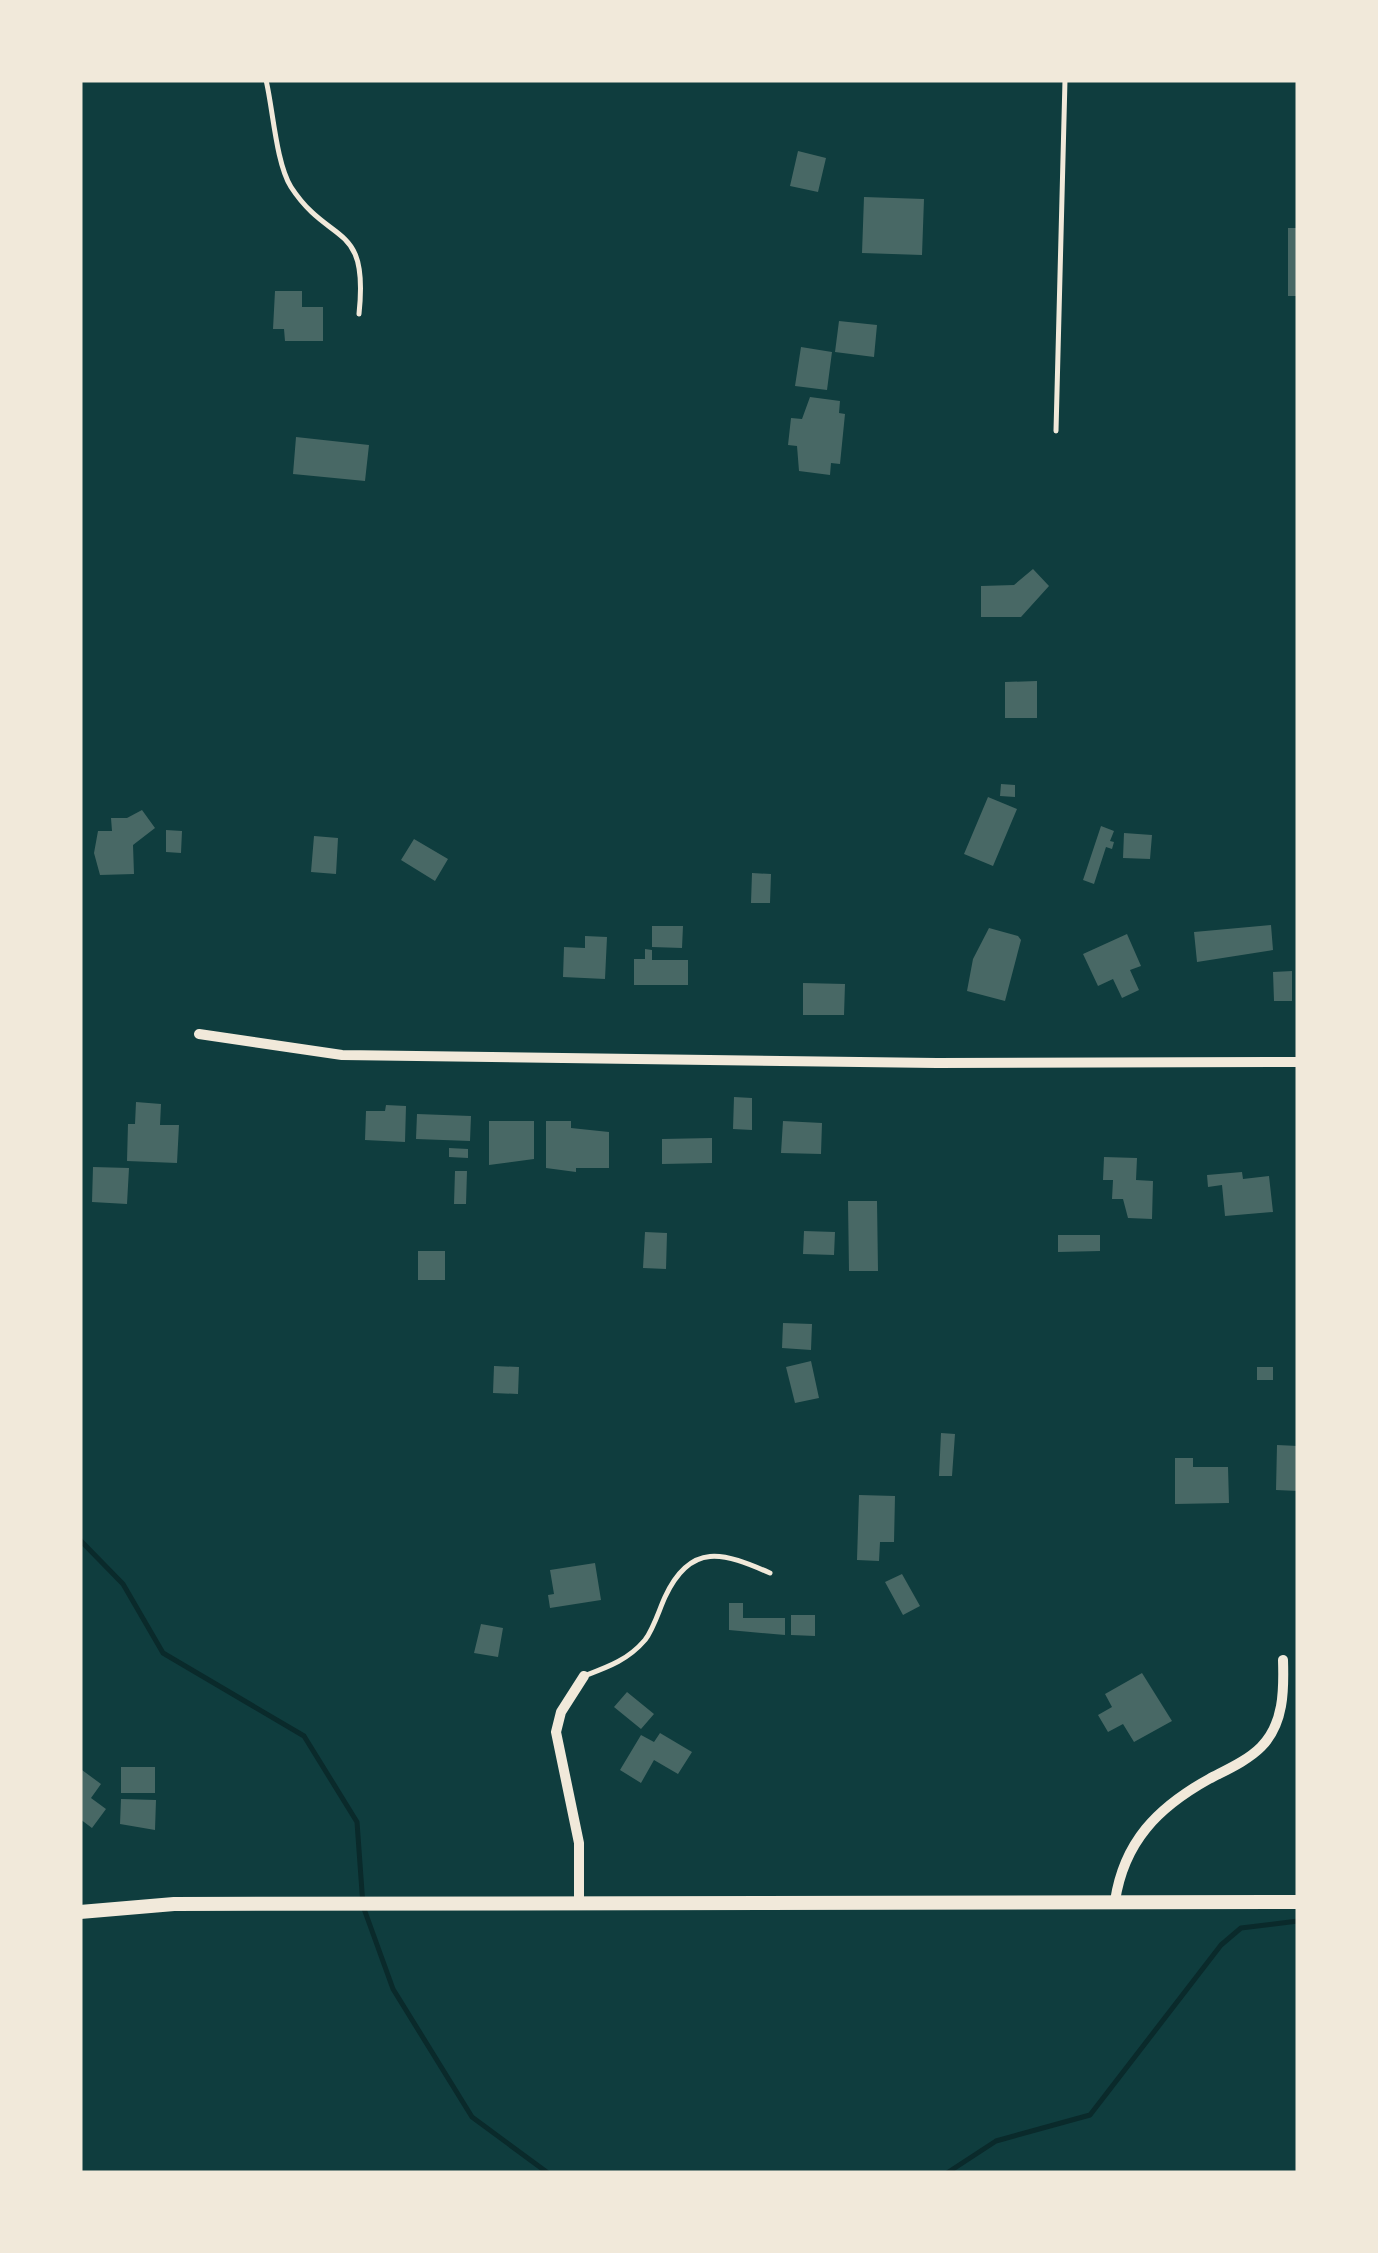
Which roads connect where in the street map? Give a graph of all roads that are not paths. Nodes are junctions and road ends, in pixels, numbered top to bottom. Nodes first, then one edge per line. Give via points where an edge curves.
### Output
1 (266, 80) edge
2 (1065, 80) edge
3 (359, 314) dead end
4 (1056, 431) dead end
5 (199, 1034) dead end
6 (1298, 1062) edge
7 (770, 1573) dead end
8 (1283, 1660) dead end
9 (584, 1676) joint
10 (579, 1902) junction
11 (1116, 1902) junction
12 (1298, 1902) edge
13 (80, 1912) edge

1 - 3 lane via 292,189 356,248 363,282
2 - 4 lane
5 - 6 street via 342,1055
7 - 9 lane via 724,1554 703,1556 668,1590 647,1638 623,1661
8 - 11 street via 1280,1710 1262,1746 1177,1801 1137,1837 1120,1867
9 - 10 street via 556,1732 579,1843
10 - 11 street
10 - 13 street via 174,1904
11 - 12 street

